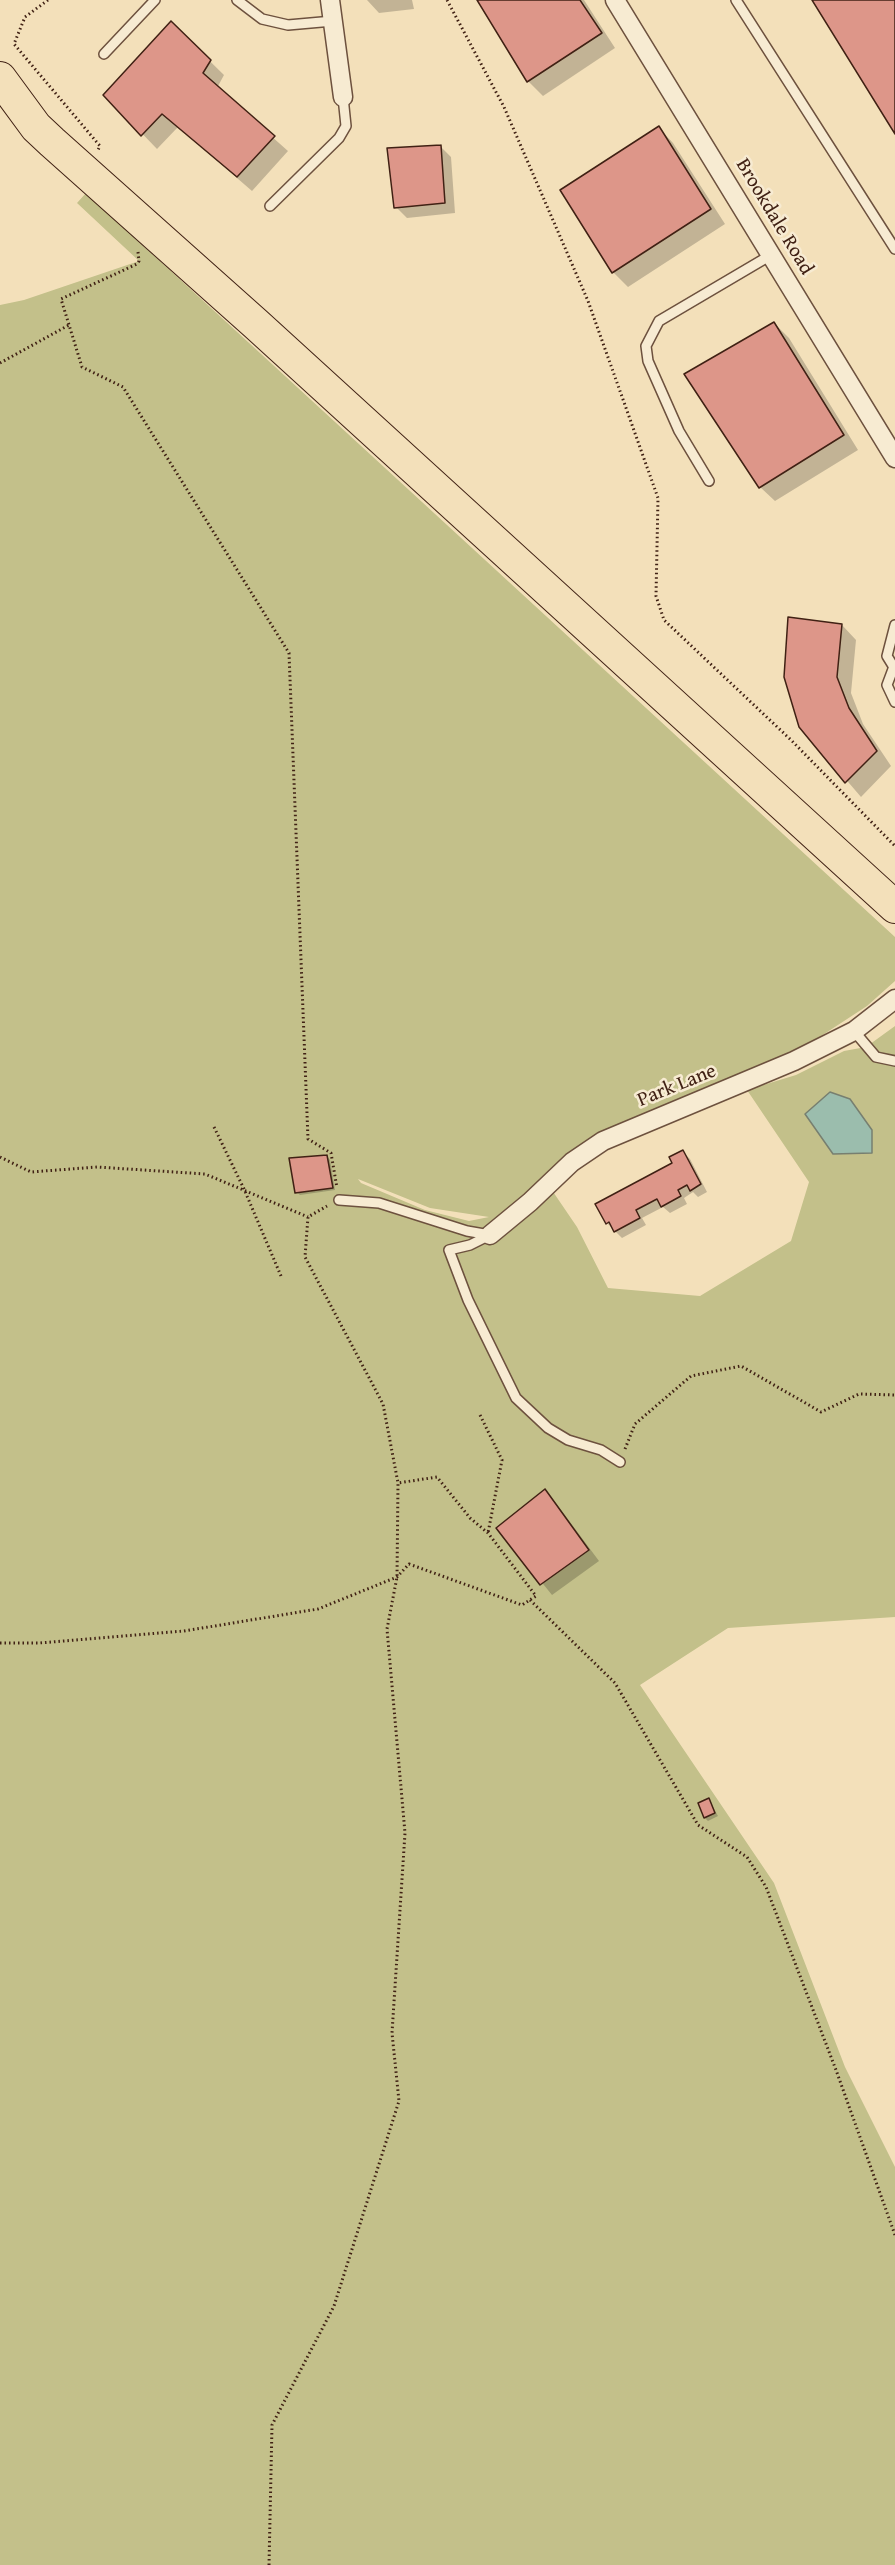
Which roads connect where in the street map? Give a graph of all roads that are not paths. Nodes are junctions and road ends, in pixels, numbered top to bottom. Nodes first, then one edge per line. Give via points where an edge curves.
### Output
1 (155, 0) edge
2 (237, 0) edge
3 (330, 0) edge
4 (615, 0) edge
5 (736, 0) edge
6 (333, 21) junction
7 (104, 54) dead end
8 (0, 78) edge
9 (343, 97) joint
10 (0, 109) edge
11 (36, 127) junction
12 (270, 206) dead end
13 (895, 249) edge
14 (771, 255) junction
15 (893, 450) edge
16 (709, 481) dead end
17 (895, 625) edge
18 (894, 669) edge
19 (895, 702) edge
20 (895, 907) edge
21 (895, 999) edge
22 (854, 1031) junction
23 (895, 1061) edge
24 (339, 1200) road end
25 (490, 1235) junction
26 (620, 1462) road end

1 - 7 lane
2 - 6 lane via 262,19 288,25
3 - 6 street
4 - 14 street, Brookdale Road
5 - 13 lane
6 - 9 street
8 - 11 highway
9 - 12 lane via 346,126 339,138
10 - 11 highway
11 - 20 highway
14 - 15 street, Brookdale Road
14 - 16 lane via 659,321 646,346 648,362 675,422
17 - 18 lane via 887,656
18 - 19 lane via 886,685
21 - 22 street, Park Lane
22 - 23 lane via 876,1057
22 - 25 street, Park Lane via 744,1083 603,1141 572,1162
24 - 25 lane via 379,1203
25 - 26 lane via 449,1250 468,1300 516,1398 548,1428

